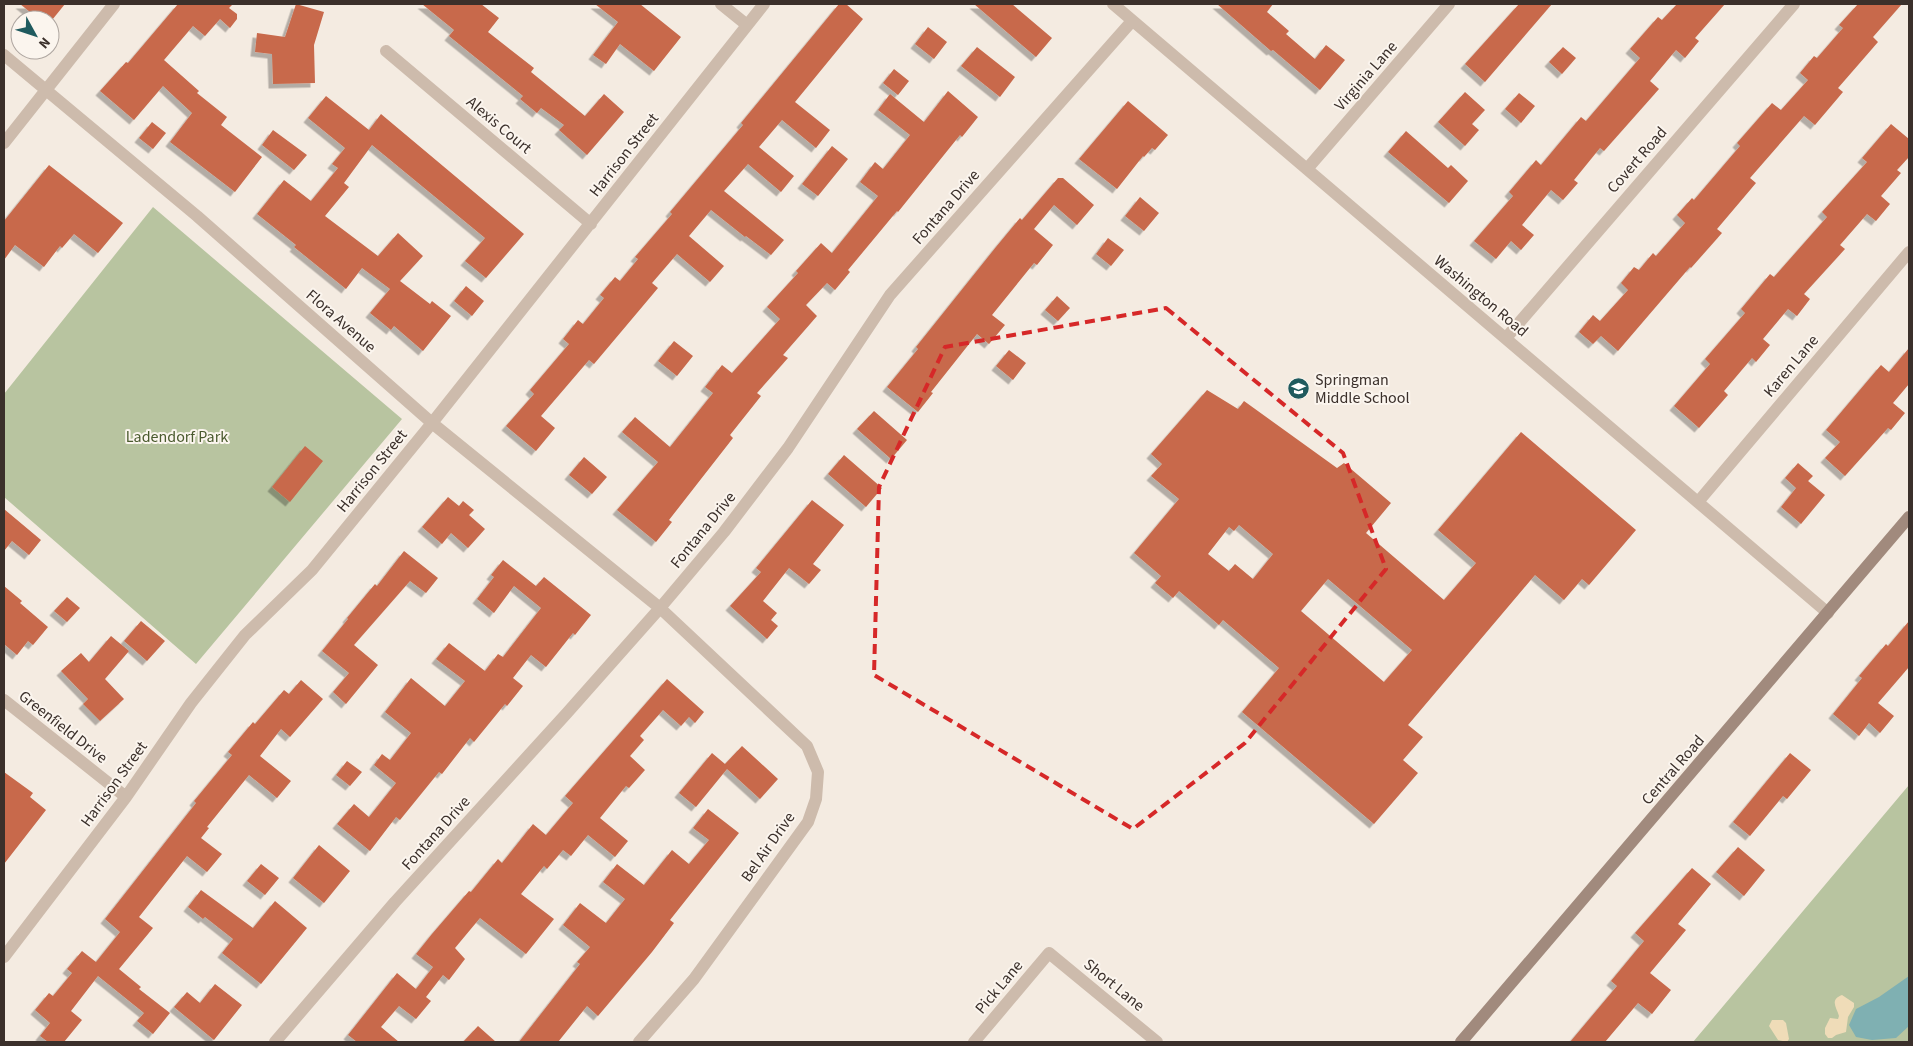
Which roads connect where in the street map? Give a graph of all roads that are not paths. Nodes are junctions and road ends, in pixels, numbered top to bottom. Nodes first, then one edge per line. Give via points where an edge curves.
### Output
1 (114, 4) edge
2 (721, 4) edge
3 (764, 4) edge
4 (1113, 4) edge
5 (1449, 4) edge
6 (1794, 4) edge
7 (1132, 20) junction
8 (747, 25) junction
9 (386, 51) dead end
10 (4, 55) edge
11 (46, 90) junction
12 (4, 143) edge
13 (1308, 169) junction
14 (591, 224) junction
15 (1909, 252) edge
16 (1506, 338) junction
17 (432, 423) junction
18 (1698, 502) junction
19 (1909, 517) edge
20 (660, 608) junction
21 (1828, 613) junction
22 (4, 700) edge
23 (126, 797) junction
24 (1049, 954) joint
25 (4, 957) edge
26 (276, 1042) edge
27 (639, 1042) edge
28 (974, 1042) edge
29 (1157, 1042) edge
30 (1461, 1042) edge

1 - 11 street
2 - 8 street
3 - 8 street, Harrison Street
4 - 7 street, Washington Road
5 - 13 street, Virginia Lane
6 - 16 street, Covert Road
7 - 13 street, Washington Road
7 - 20 street, Fontana Drive via 890,295 788,448
8 - 14 street, Harrison Street
9 - 14 street, Alexis Court
10 - 11 street, Flora Avenue
11 - 12 street
11 - 17 street, Flora Avenue via 197,216
13 - 16 street, Washington Road
14 - 17 street, Harrison Street
15 - 18 street, Karen Lane
16 - 18 street, Washington Road
17 - 20 street, Flora Avenue
17 - 23 street, Harrison Street via 312,570 245,634 191,703
18 - 21 street, Washington Road
19 - 21 main road, Central Road
20 - 26 street, Fontana Drive via 395,902
20 - 27 street, Bel Air Drive via 807,746 818,772 816,799 808,822 694,979
21 - 30 main road, Central Road
22 - 23 street, Greenfield Drive
23 - 25 street, Harrison Street
24 - 28 street, Pick Lane
24 - 29 street, Short Lane

